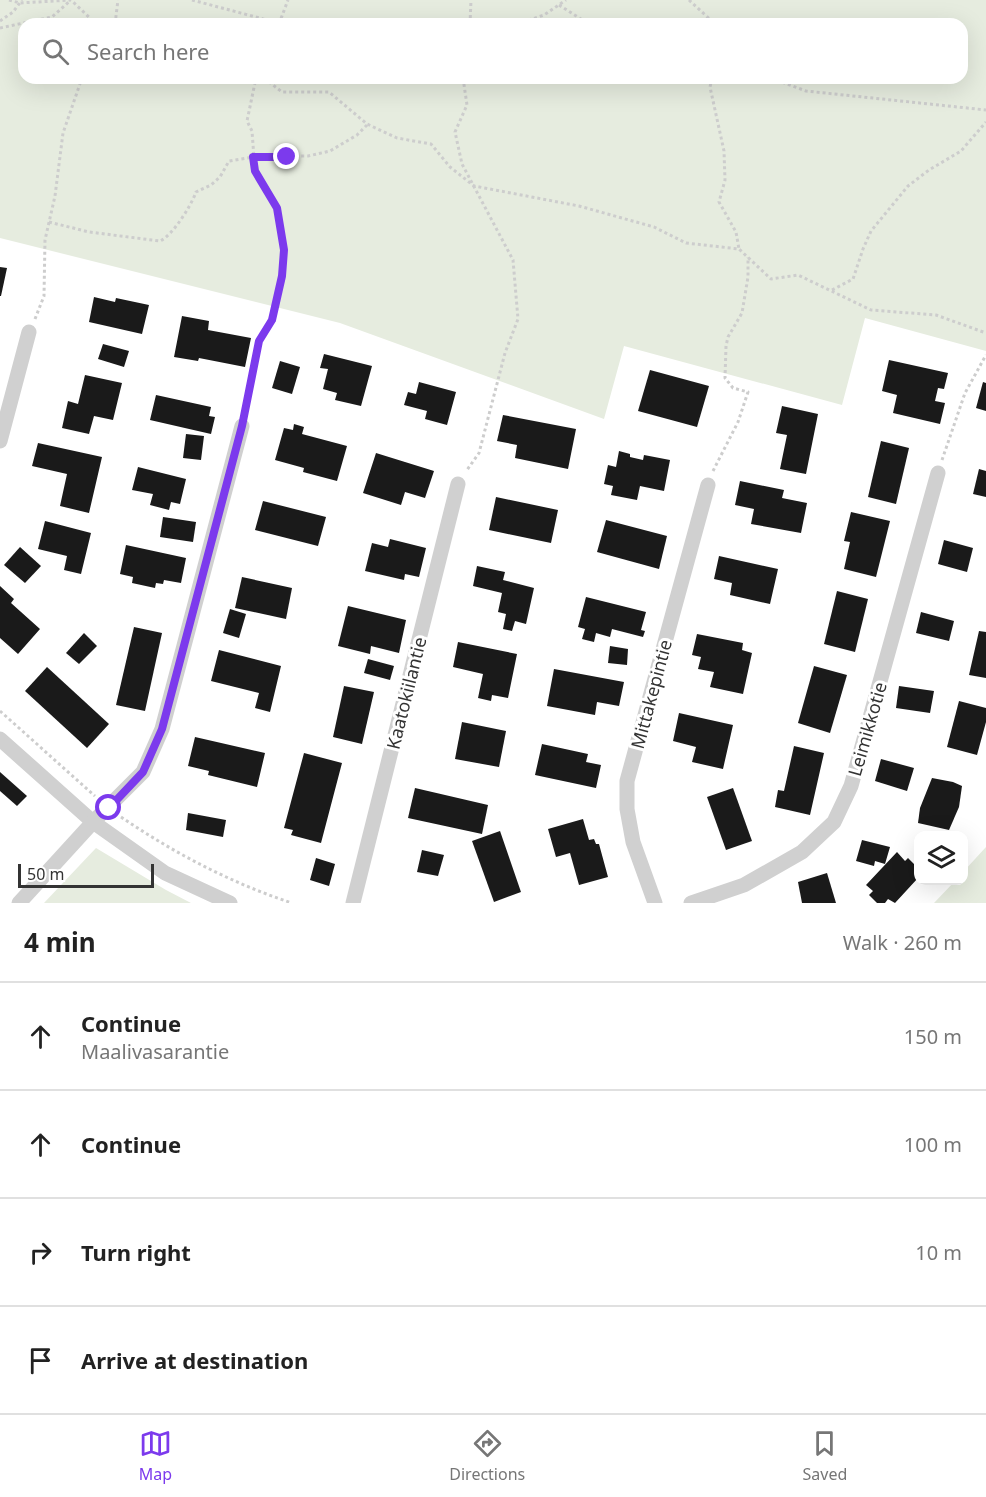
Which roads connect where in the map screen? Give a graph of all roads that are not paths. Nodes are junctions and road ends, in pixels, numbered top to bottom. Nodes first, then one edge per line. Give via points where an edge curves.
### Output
1 (29, 332) road end
2 (242, 426) road end
3 (0, 441) edge
4 (938, 473) road end
5 (458, 484) road end
6 (708, 485) road end
7 (0, 739) edge
8 (93, 822) junction
9 (19, 903) edge
10 (230, 903) edge
11 (353, 903) edge
12 (655, 903) edge
13 (691, 903) edge

1 - 3 street
2 - 8 street via 162,729 143,772
4 - 13 street, Leimikkotie via 851,786 834,822 802,852 744,885
5 - 11 street, Kaatokiilantie
6 - 12 street, Mittakepintie via 627,781 633,842
7 - 8 street
8 - 9 street
8 - 10 street via 165,873

